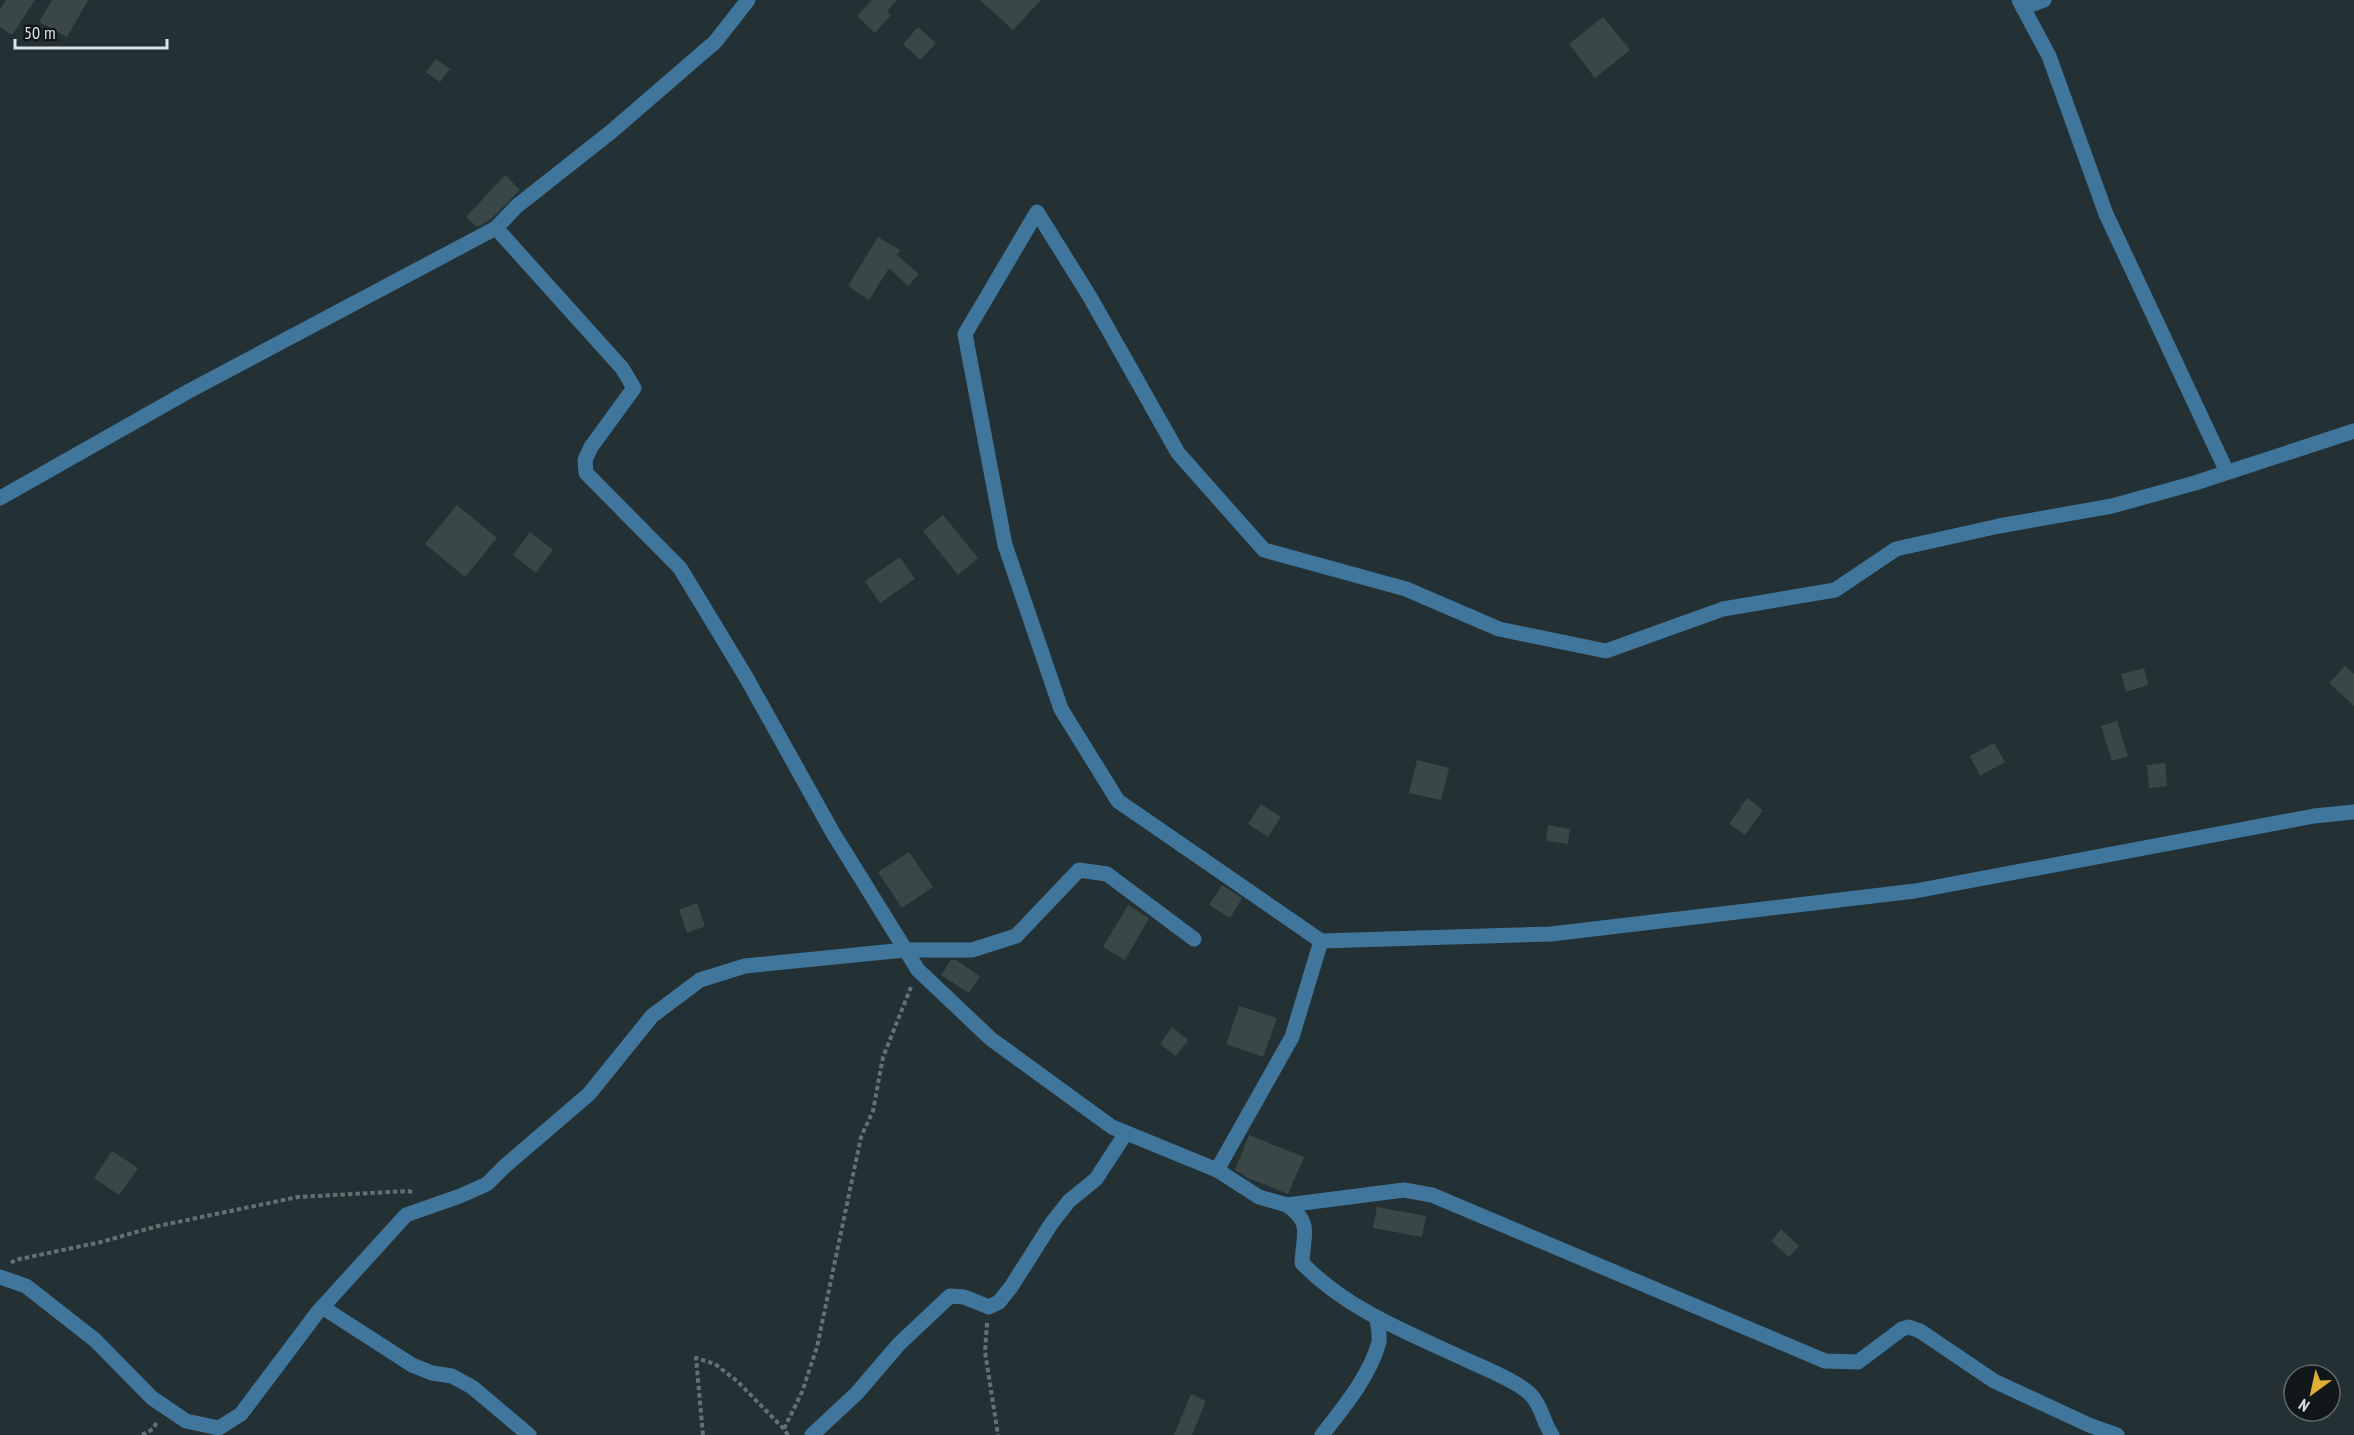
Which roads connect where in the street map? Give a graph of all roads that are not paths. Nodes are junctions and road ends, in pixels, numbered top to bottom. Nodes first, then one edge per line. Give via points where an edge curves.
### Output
1 (748, 0) edge
2 (2044, 0) edge
3 (2021, 4) edge
4 (496, 228) junction
5 (2354, 431) edge
6 (2227, 472) junction
7 (0, 498) edge
8 (2354, 812) edge
9 (1194, 939) dead end
10 (1322, 941) junction
11 (905, 950) junction
12 (1126, 1133) junction
13 (1217, 1170) junction
14 (1287, 1205) junction
15 (3, 1272) edge
16 (322, 1307) junction
17 (1377, 1319) junction
18 (529, 1435) edge
19 (812, 1435) edge
20 (1322, 1435) edge
21 (1552, 1435) edge
22 (2117, 1435) edge

1 - 4 street via 714,42 612,131 517,206
2 - 3 street
3 - 6 street via 2049,56 2106,214
4 - 7 street via 189,391
4 - 11 street via 622,368 634,388 591,447 585,460 586,473 680,568
5 - 6 street
6 - 10 street via 2112,506 1896,549 1835,590 1723,609 1606,651 1499,629 1406,589 1264,550 1178,453 1090,297 1036,212 965,334 1005,545 1061,709 1118,801
8 - 10 street via 2314,816 1915,891 1551,934
9 - 11 street via 1107,874 1079,870 1016,936 972,950
10 - 13 street via 1292,1037
11 - 12 street via 918,970 992,1039 1112,1127
11 - 16 street via 745,966 700,980 652,1016 589,1094 487,1184 406,1215
12 - 13 street
12 - 19 street via 1096,1179 1068,1201 999,1302 989,1307 950,1296 899,1344 857,1394
13 - 14 street via 1259,1197
14 - 17 street via 1300,1214 1305,1227 1302,1263 1334,1292
14 - 22 street via 1404,1190 1432,1195 1825,1361 1857,1362 1909,1327 1994,1381
15 - 16 street via 96,1340 152,1398 186,1421 219,1428 241,1414
16 - 18 street via 412,1365 452,1376 472,1387
17 - 20 street via 1379,1341 1366,1370
17 - 21 street via 1531,1394

